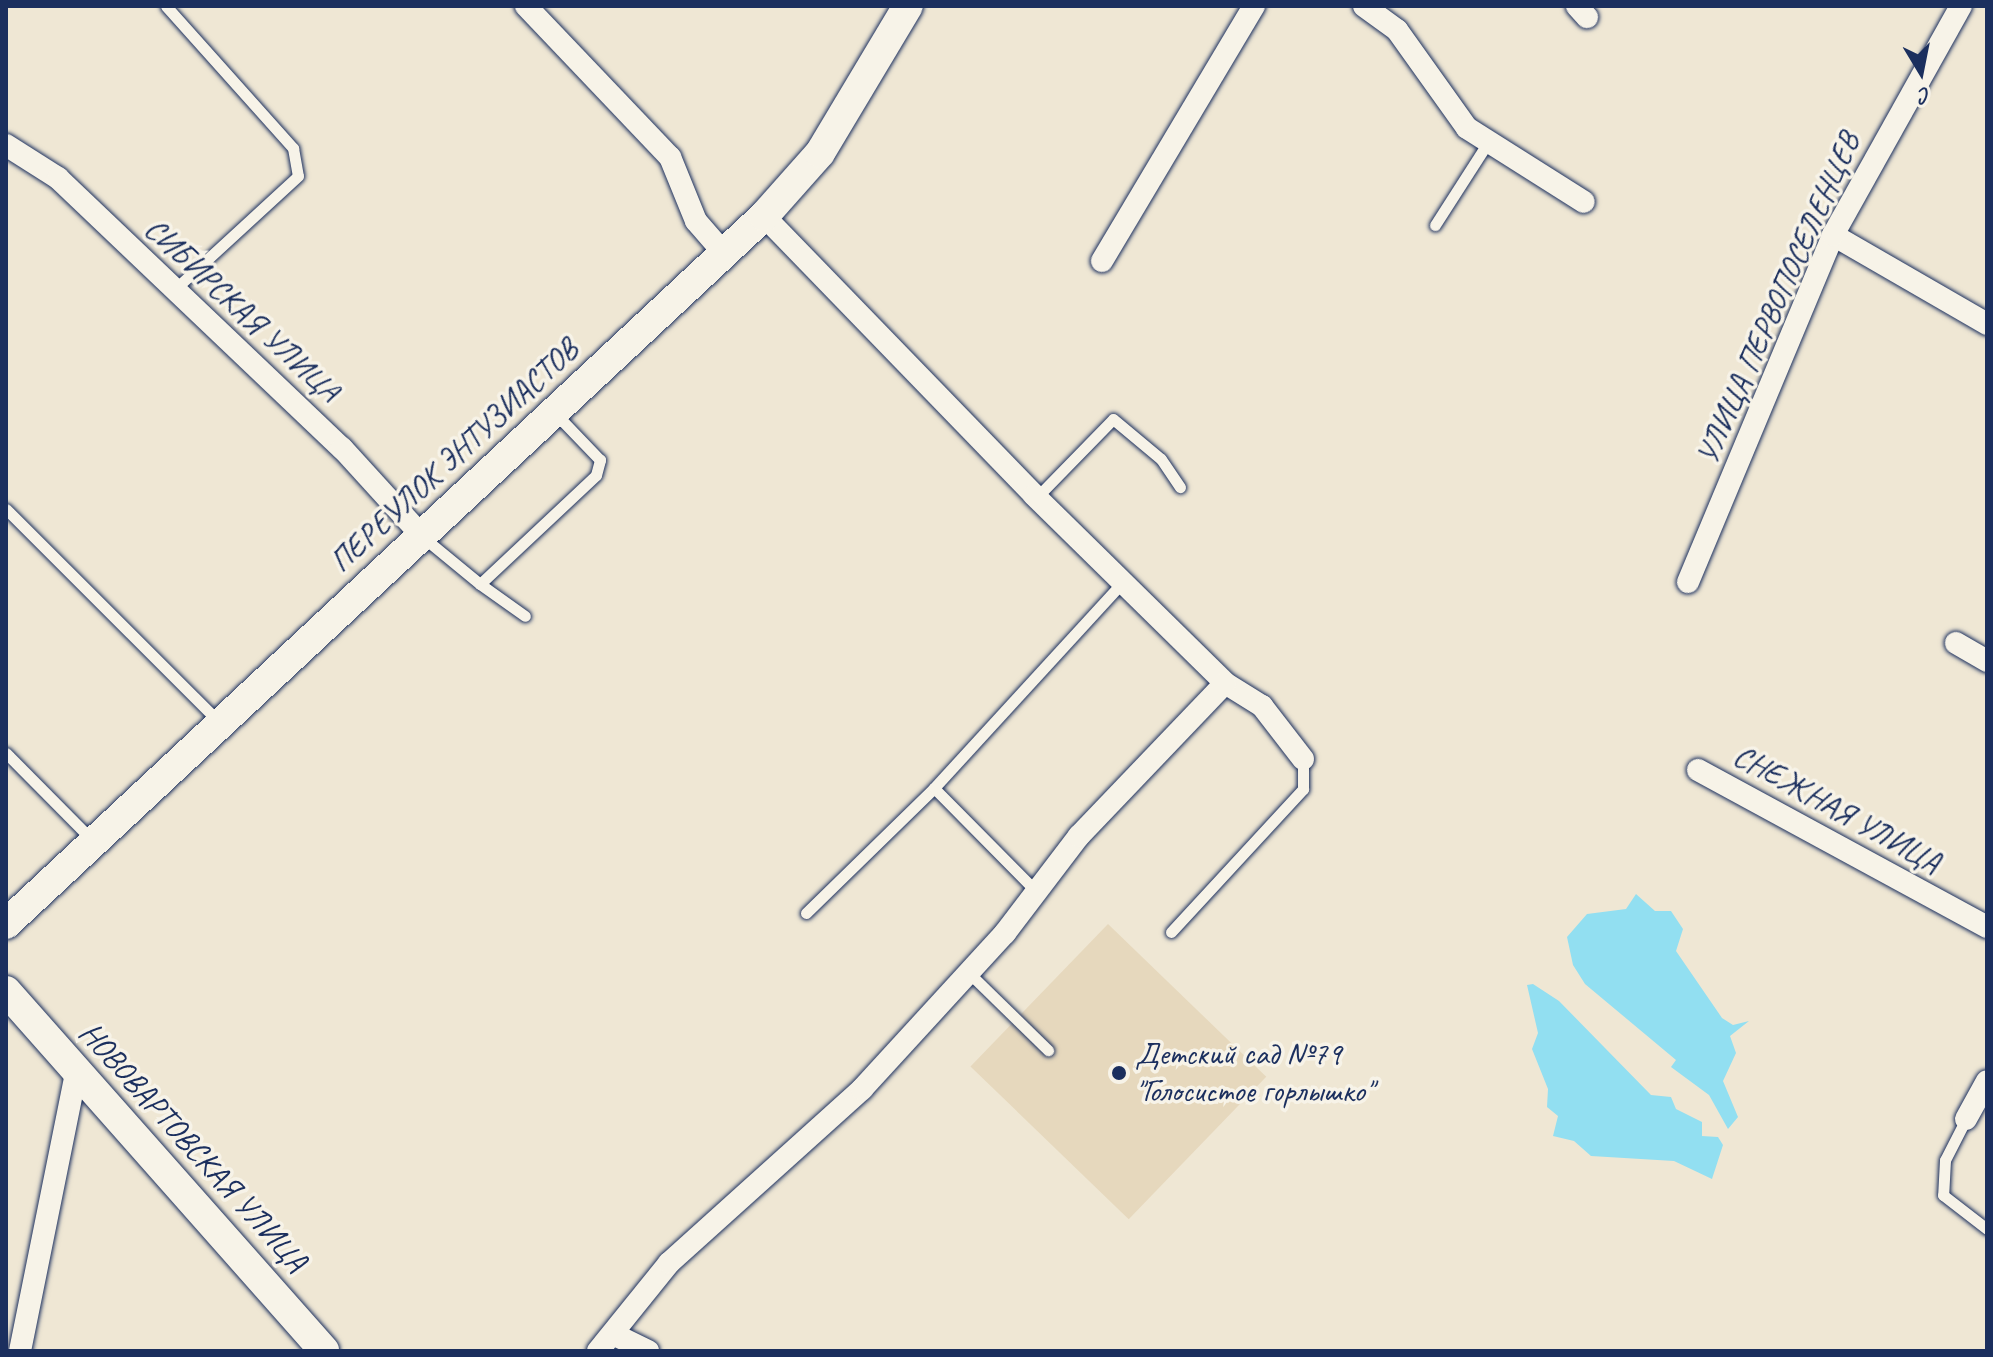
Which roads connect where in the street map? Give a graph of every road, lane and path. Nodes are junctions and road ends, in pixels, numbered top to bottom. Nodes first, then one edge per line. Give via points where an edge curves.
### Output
1 (166, 6) edge
2 (526, 6) edge
3 (1254, 6) edge
4 (1364, 6) edge
5 (1961, 6) edge
6 (900, 8) edge
7 (1487, 144) junction
8 (6, 145) edge
9 (1584, 202) dead end
10 (764, 216) junction
11 (1435, 225) dead end
12 (1833, 235) junction
13 (723, 252) junction
14 (1102, 261) dead end
15 (173, 291) junction
16 (1987, 324) edge
17 (554, 413) junction
18 (1180, 487) dead end
19 (1036, 498) junction
20 (6, 509) edge
21 (422, 536) junction
22 (1123, 582) junction
23 (1688, 582) dead end
24 (480, 584) junction
25 (525, 616) dead end
26 (1956, 643) dead end
27 (1987, 661) edge
28 (1225, 683) junction
29 (219, 722) junction
30 (6, 753) edge
31 (1303, 759) joint
32 (1698, 770) dead end
33 (934, 788) junction
34 (91, 839) junction
35 (1037, 892) junction
36 (806, 913) dead end
37 (6, 924) edge
38 (1987, 927) edge
39 (1171, 932) dead end
40 (968, 972) junction
41 (6, 991) edge
42 (1048, 1050) dead end
43 (77, 1069) junction
44 (1987, 1081) edge
45 (1966, 1119) joint
46 (1987, 1229) edge
47 (615, 1335) junction
48 (20, 1351) edge
49 (324, 1351) edge
50 (598, 1351) edge
51 (648, 1351) edge

1 - 15 lane via 293,148 298,176
2 - 13 street via 670,157 696,221
3 - 14 street
4 - 7 street via 1397,30 1439,95
5 - 12 street, УЛИЦА ПЕРВОПОСЕЛЕНЦЕВ
6 - 10 main road, ПЕРЕУЛОК ЭНТУЗИАСТОВ via 820,153
7 - 9 street
7 - 11 lane
8 - 15 street, СИБИРСКАЯ УЛИЦА via 58,178
10 - 13 main road, ПЕРЕУЛОК ЭНТУЗИАСТОВ
10 - 19 street
12 - 16 street
12 - 23 street, УЛИЦА ПЕРВОПОСЕЛЕНЦЕВ
13 - 17 main road, ПЕРЕУЛОК ЭНТУЗИАСТОВ
15 - 21 street, СИБИРСКАЯ УЛИЦА via 342,448
17 - 21 main road, ПЕРЕУЛОК ЭНТУЗИАСТОВ
17 - 24 lane via 600,460 600,471
18 - 19 lane via 1161,459 1113,419
19 - 22 street
20 - 29 lane
21 - 24 lane
21 - 29 main road, ПЕРЕУЛОК ЭНТУЗИАСТОВ
22 - 28 street
22 - 33 lane
24 - 25 lane
26 - 27 street
28 - 31 street via 1262,706
28 - 35 street via 1079,836
29 - 34 main road, ПЕРЕУЛОК ЭНТУЗИАСТОВ
30 - 34 lane
31 - 39 lane via 1303,789
32 - 38 street, СНЕЖНАЯ УЛИЦА
33 - 35 lane
33 - 36 lane
34 - 37 main road, ПЕРЕУЛОК ЭНТУЗИАСТОВ
35 - 40 street
40 - 42 lane
40 - 47 street via 862,1089 669,1263
41 - 43 main road, НОВОВАРТОВСКАЯ УЛИЦА
43 - 48 street
43 - 49 main road, НОВОВАРТОВСКАЯ УЛИЦА
44 - 45 street
45 - 46 lane via 1945,1160 1943,1195
47 - 50 street
47 - 51 street

